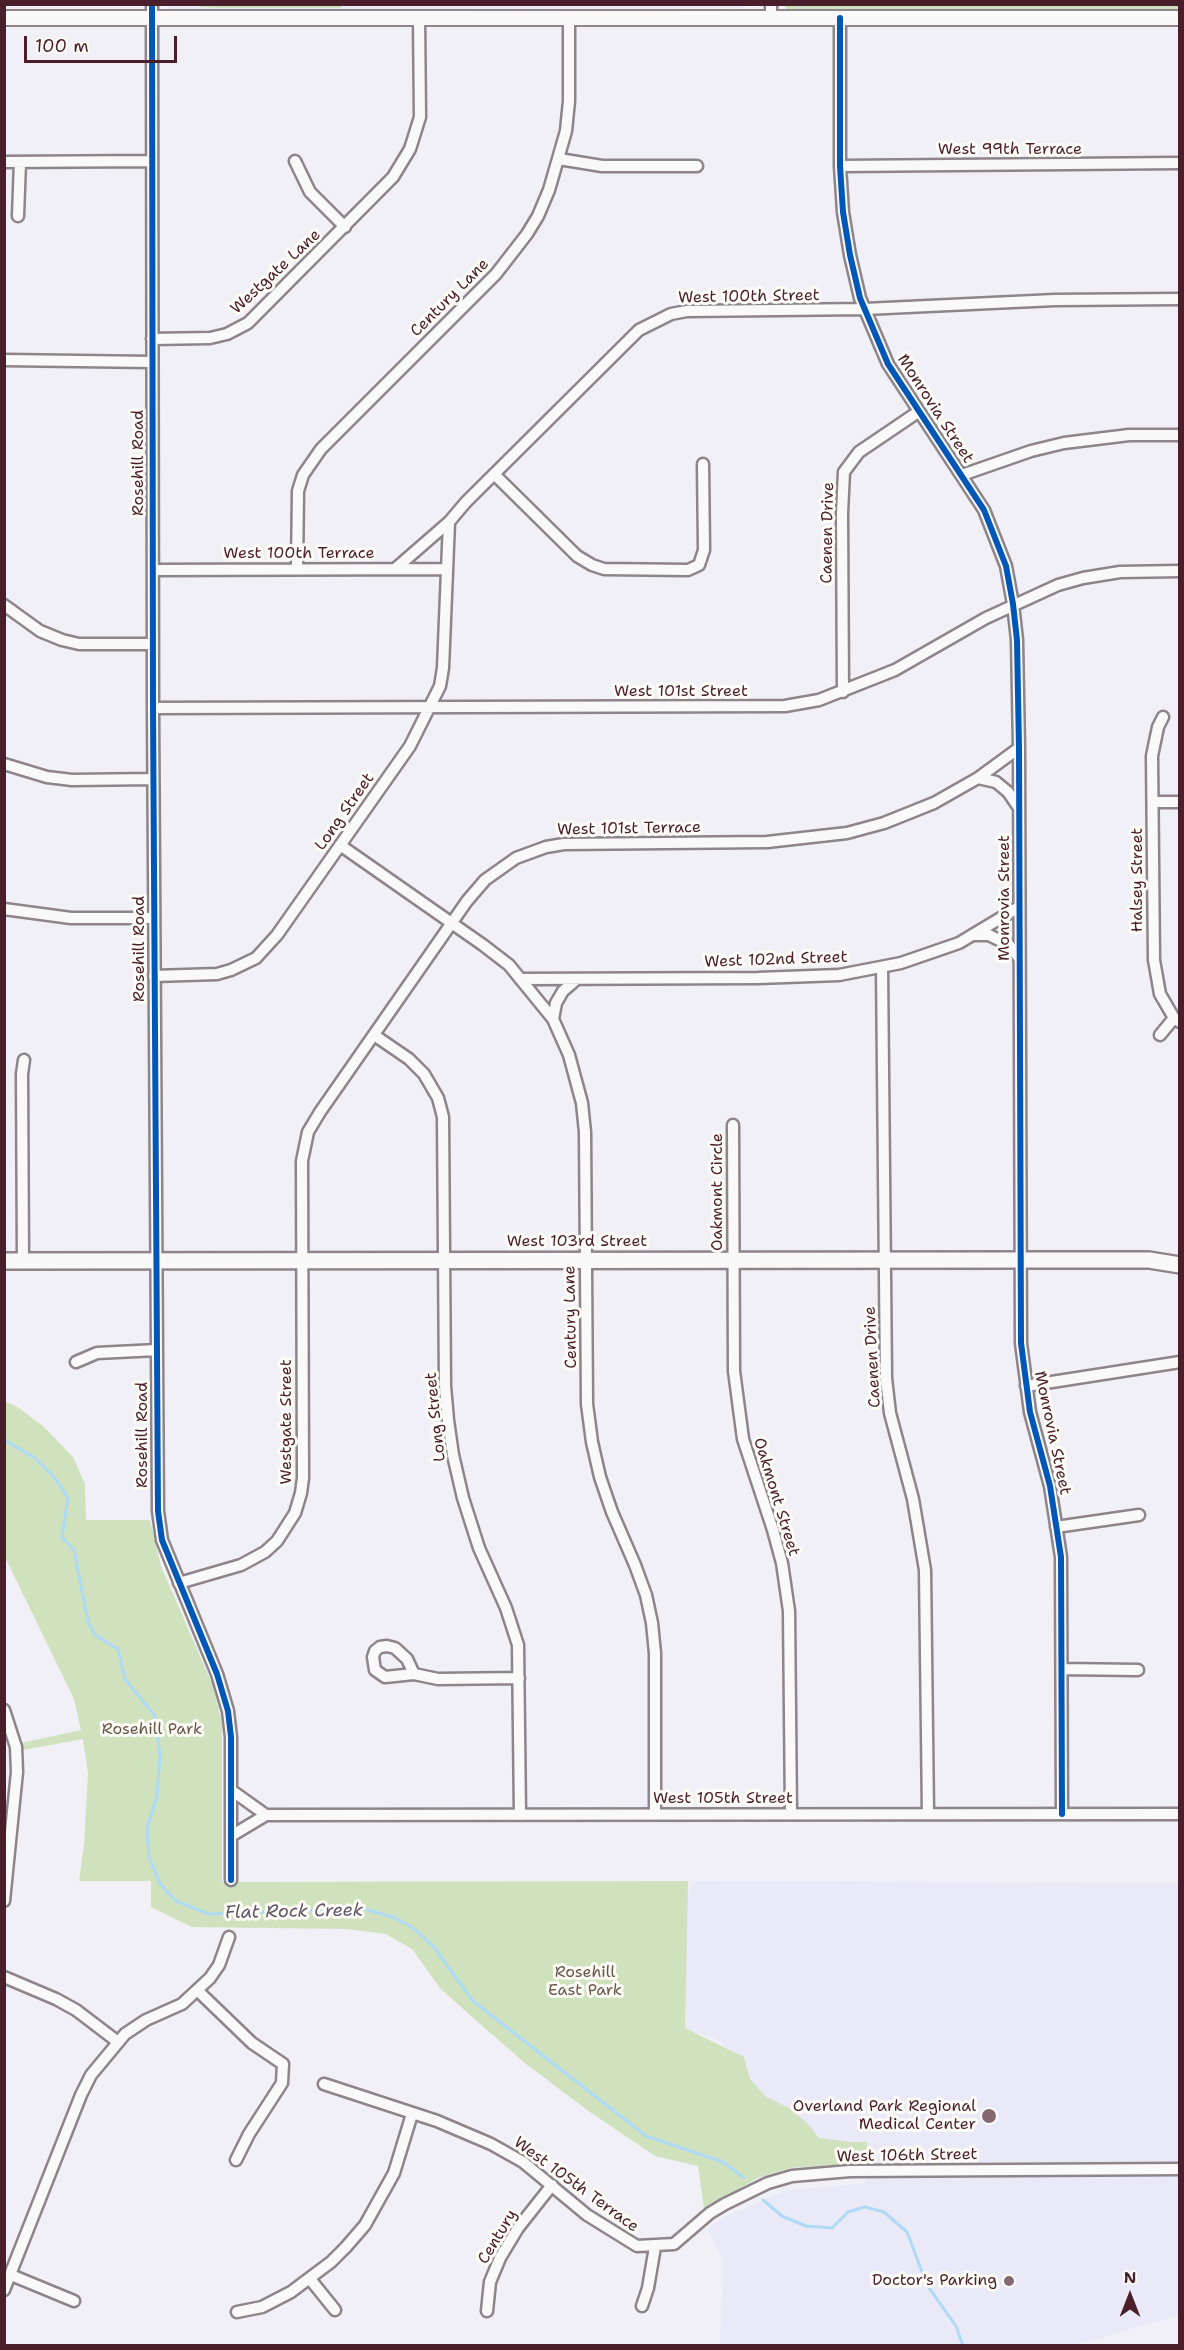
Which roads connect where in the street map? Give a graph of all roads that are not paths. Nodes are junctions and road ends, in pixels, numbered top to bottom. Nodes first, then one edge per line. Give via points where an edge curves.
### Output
1 (152, 11) edge
2 (771, 11) edge
3 (4, 18) edge
4 (419, 18) junction
5 (568, 18) junction
6 (840, 18) junction
7 (1179, 18) edge
8 (559, 159) junction
9 (151, 161) junction
10 (295, 161) dead end
11 (4, 162) edge
12 (20, 162) junction
13 (1179, 164) edge
14 (697, 166) dead end
15 (840, 166) junction
16 (18, 216) dead end
17 (345, 227) junction
18 (1179, 299) edge
19 (865, 309) junction
20 (152, 339) junction
21 (4, 360) edge
22 (152, 362) junction
23 (918, 412) junction
24 (1179, 435) edge
25 (703, 464) dead end
26 (494, 474) junction
27 (962, 475) junction
28 (449, 522) junction
29 (297, 569) junction
30 (395, 569) junction
31 (446, 569) junction
32 (153, 570) junction
33 (1179, 571) edge
34 (1013, 604) junction
35 (4, 605) edge
36 (153, 644) junction
37 (843, 692) junction
38 (153, 708) junction
39 (430, 708) junction
40 (1163, 717) dead end
41 (1018, 748) junction
42 (4, 764) edge
43 (978, 778) junction
44 (153, 779) junction
45 (1153, 802) junction
46 (1179, 802) edge
47 (1018, 808) junction
48 (340, 845) junction
49 (1018, 907) junction
50 (4, 909) edge
51 (154, 918) junction
52 (452, 923) junction
53 (972, 935) junction
54 (1019, 958) junction
55 (882, 967) junction
56 (154, 976) junction
57 (520, 979) junction
58 (577, 979) junction
59 (553, 1019) junction
60 (1177, 1020) edge
61 (374, 1035) junction
62 (1160, 1035) dead end
63 (24, 1060) dead end
64 (733, 1125) dead end
65 (1179, 1256) edge
66 (445, 1260) junction
67 (585, 1260) junction
68 (733, 1260) junction
69 (885, 1260) junction
70 (1021, 1260) junction
71 (1149, 1260) junction
72 (4, 1261) edge
73 (23, 1261) junction
74 (155, 1261) junction
75 (302, 1261) junction
76 (1179, 1264) edge
77 (157, 1350) junction
78 (76, 1362) dead end
79 (1179, 1362) edge
80 (1026, 1386) junction
81 (1139, 1515) dead end
82 (1056, 1527) junction
83 (179, 1583) junction
84 (1062, 1669) junction
85 (1138, 1670) dead end
86 (414, 1674) dead end
87 (519, 1678) junction
88 (4, 1710) edge
89 (231, 1790) junction
90 (9, 1812) edge
91 (655, 1814) junction
92 (791, 1814) junction
93 (928, 1814) junction
94 (1062, 1814) junction
95 (1179, 1814) edge
96 (266, 1815) junction
97 (519, 1815) junction
98 (231, 1836) junction
99 (231, 1880) dead end
100 (4, 1901) edge
101 (230, 1937) dead end
102 (4, 1977) edge
103 (197, 1990) junction
104 (118, 2042) junction
105 (324, 2084) dead end
106 (412, 2114) junction
107 (236, 2160) dead end
108 (1179, 2169) edge
109 (552, 2185) junction
110 (655, 2247) junction
111 (10, 2275) junction
112 (309, 2279) junction
113 (4, 2290) edge
114 (74, 2301) dead end
115 (642, 2306) dead end
116 (334, 2310) dead end
117 (487, 2311) dead end
118 (237, 2312) dead end

1 - 3 street
1 - 4 street
1 - 9 street, Rosehill Road
2 - 5 street
2 - 6 street
4 - 5 street
4 - 17 street, Westgate Lane via 421,101 414,139 393,177
5 - 8 street, Century Lane via 569,101
6 - 7 street
6 - 15 street, Monrovia Street
8 - 14 street via 603,166
8 - 29 street, Century Lane via 538,216 511,256 321,449 303,475 297,501
9 - 12 street
9 - 20 street, Rosehill Road
10 - 17 street, Westgate Lane via 310,192
11 - 12 street
12 - 16 street
13 - 15 street, West 99th Terrace
15 - 19 street, Monrovia Street via 850,255
17 - 20 street, Westgate Lane via 248,323 210,338
18 - 19 street, West 100th Street
19 - 23 street, Monrovia Street via 888,364
19 - 26 street, West 100th Street via 671,314 639,330
20 - 22 street, Rosehill Road
21 - 22 street
22 - 32 street, Rosehill Road
23 - 27 street, Monrovia Street
23 - 37 street, Caenen Drive via 859,452 844,472
24 - 27 street via 1129,435 1064,443
25 - 26 street via 704,550 699,565 688,570 592,565 577,556
26 - 28 street, West 100th Street
27 - 34 street, Monrovia Street via 995,535
28 - 30 street, West 100th Street
28 - 31 street
29 - 30 street, West 100th Terrace
29 - 32 street, West 100th Terrace
30 - 31 street, West 100th Terrace
31 - 39 street, Long Street via 443,668
32 - 36 street, Rosehill Road
33 - 34 street, West 101st Street via 1120,572 1083,578
34 - 37 street, West 101st Street via 895,670
34 - 41 street, Monrovia Street
35 - 36 street via 40,631 62,640
36 - 38 street, Rosehill Road
37 - 39 street, West 101st Street via 785,706
38 - 39 street, West 101st Street
38 - 44 street, Rosehill Road
39 - 48 street, Long Street via 410,746
40 - 45 street, Halsey Street via 1154,742
41 - 43 street, West 101st Terrace
41 - 47 street, Monrovia Street
42 - 44 street via 72,780
43 - 47 street via 996,782
43 - 52 street, West 101st Terrace via 910,813 817,838 546,847 516,858 494,873
44 - 51 street, Rosehill Road
45 - 46 street
45 - 60 street, Halsey Street via 1154,960 1160,994
47 - 49 street, Monrovia Street
48 - 52 street, Century Lane
48 - 56 street, Long Street via 277,935 256,958 217,974
49 - 53 street, West 102nd Street
49 - 54 street, Monrovia Street
50 - 51 street via 71,918
51 - 56 street, Rosehill Road
52 - 57 street, Century Lane via 509,966
52 - 61 street, West 101st Terrace
53 - 54 street via 989,935 1008,945
53 - 55 street, West 102nd Street via 931,953
54 - 70 street, Monrovia Street
55 - 58 street, West 102nd Street via 809,977
55 - 69 street, Caenen Drive
56 - 74 street, Rosehill Road
57 - 58 street, West 102nd Street
57 - 59 street, Century Lane
58 - 59 street via 563,991
59 - 67 street, Century Lane via 569,1055 582,1103
60 - 62 street, Halsey Street
61 - 66 street, Long Street via 424,1074 441,1108
61 - 75 street, West 101st Terrace via 308,1132 302,1161
63 - 73 street
64 - 68 street, Oakmont Circle
65 - 71 main road, West 103rd Street
66 - 67 main road, West 103rd Street
66 - 75 main road, West 103rd Street
66 - 87 street, Long Street via 446,1386 453,1455 479,1548 516,1635
67 - 68 main road, West 103rd Street
67 - 91 street, Century Lane via 587,1404 592,1442 606,1494 646,1595 652,1623
68 - 69 main road, West 103rd Street
68 - 92 street, Oakmont Street via 736,1403 743,1439 782,1563 789,1611
69 - 70 main road, West 103rd Street
69 - 93 street, Caenen Drive via 890,1413 915,1510 925,1570
70 - 71 main road, West 103rd Street
70 - 80 street, Monrovia Street via 1021,1343
71 - 76 main road, West 103rd Street
72 - 73 main road, West 103rd Street
73 - 74 main road, West 103rd Street
74 - 75 main road, West 103rd Street
74 - 77 street, Rosehill Road
75 - 83 street, Westgate Street via 303,1478 295,1513 282,1535 265,1552 241,1564
77 - 78 street via 97,1353
77 - 83 street, Rosehill Road via 158,1511 162,1540
79 - 80 street
80 - 82 street, Monrovia Street
81 - 82 street
82 - 84 street, Monrovia Street via 1062,1593
83 - 89 street, Rosehill Road via 228,1711
84 - 85 street
84 - 94 street, Monrovia Street
86 - 87 street via 438,1679
87 - 97 street, Long Street
88 - 90 street via 16,1747 17,1772
89 - 96 street
89 - 98 street, Rosehill Road
90 - 100 street
91 - 92 street, West 105th Street
91 - 97 street, West 105th Street
92 - 93 street, West 105th Street
93 - 94 street, West 105th Street
94 - 95 street, West 105th Street
96 - 97 street, West 105th Street
96 - 98 street
98 - 99 street, Rosehill Road
101 - 103 street via 219,1965
102 - 104 street via 57,1999
103 - 104 street via 182,2004 135,2027
103 - 107 street via 252,2043 283,2064 282,2083
104 - 111 street via 91,2075 81,2095
105 - 106 street, West 105th Terrace
106 - 109 street, West 105th Terrace via 491,2144
106 - 112 street via 394,2173 365,2225 331,2262
108 - 110 street, West 106th Street via 858,2171 801,2175 744,2193 710,2213 674,2244
109 - 110 street, West 105th Terrace via 623,2239 637,2246
109 - 117 street, Century via 500,2258 490,2282
110 - 115 street
111 - 113 street
111 - 114 street
112 - 116 street
112 - 118 street via 262,2307

